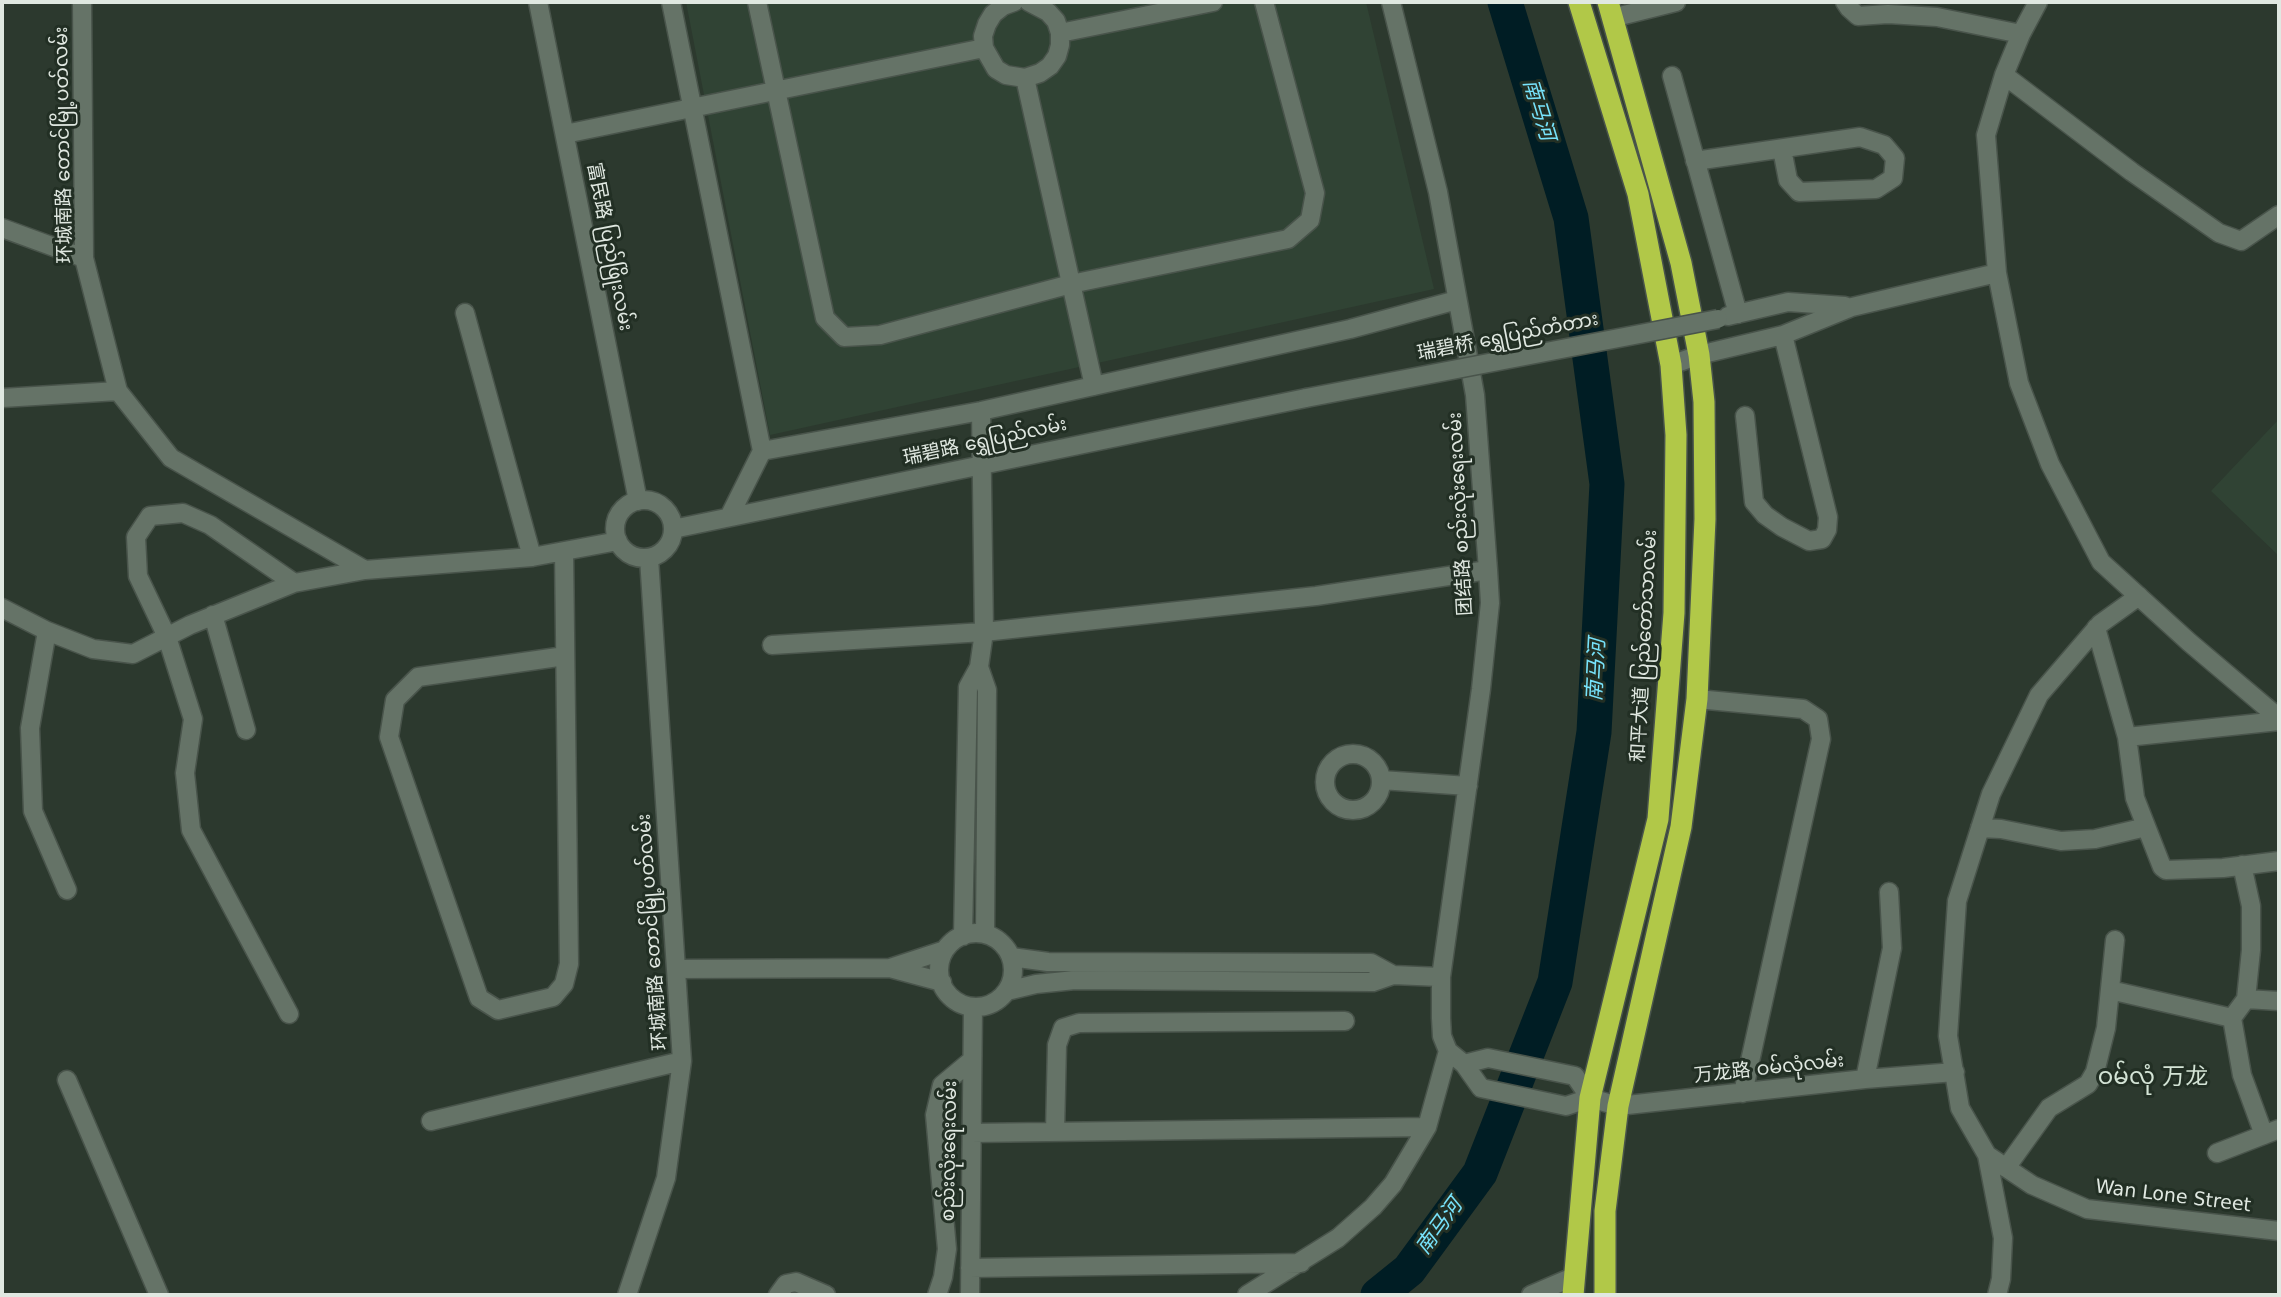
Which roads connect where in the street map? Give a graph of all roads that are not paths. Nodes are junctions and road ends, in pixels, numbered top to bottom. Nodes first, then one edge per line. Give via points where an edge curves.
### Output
1 (82, 2) edge
2 (538, 2) edge
3 (671, 2) edge
4 (757, 2) edge
5 (1010, 2) edge
6 (1029, 2) edge
7 (1213, 2) edge
8 (1264, 2) edge
9 (1391, 2) edge
10 (1579, 2) edge
11 (1676, 2) edge
12 (1846, 2) edge
13 (2038, 2) edge
14 (1052, 7) edge
15 (1610, 10) edge
16 (1060, 33) junction
17 (2021, 34) junction
18 (984, 48) junction
19 (2004, 75) junction
20 (1672, 76) dead end
21 (1026, 78) junction
22 (777, 91) junction
23 (692, 108) junction
24 (565, 134) junction
25 (1782, 149) junction
26 (1695, 161) junction
27 (2279, 215) edge
28 (2, 228) edge
29 (84, 258) junction
30 (1997, 272) junction
31 (1071, 284) junction
32 (1457, 300) junction
33 (1852, 307) junction
34 (465, 313) dead end
35 (1738, 314) junction
36 (1783, 335) junction
37 (1699, 355) junction
38 (1671, 365) junction
39 (1094, 386) junction
40 (118, 391) junction
41 (2, 398) edge
42 (1306, 398) joint
43 (981, 411) junction
44 (1745, 416) dead end
45 (762, 452) junction
46 (981, 464) junction
47 (638, 501) junction
48 (729, 517) junction
49 (673, 529) junction
50 (618, 541) junction
51 (564, 551) junction
52 (532, 556) junction
53 (649, 558) junction
54 (365, 570) junction
55 (1488, 570) junction
56 (294, 583) junction
57 (2139, 596) junction
58 (2, 608) edge
59 (213, 615) junction
60 (2096, 628) junction
61 (47, 631) junction
62 (984, 632) junction
63 (167, 637) junction
64 (772, 645) dead end
65 (565, 656) junction
66 (979, 667) junction
67 (1697, 699) junction
68 (2279, 720) edge
69 (246, 730) dead end
70 (2127, 737) junction
71 (1381, 780) dead end
72 (1468, 786) junction
73 (2146, 827) junction
74 (1980, 828) junction
75 (2279, 860) edge
76 (2242, 865) junction
77 (67, 890) dead end
78 (1889, 892) dead end
79 (985, 934) junction
80 (963, 936) junction
81 (2115, 940) dead end
82 (945, 950) junction
83 (1012, 957) junction
84 (890, 968) junction
85 (676, 969) junction
86 (1393, 975) junction
87 (1441, 977) junction
88 (942, 982) junction
89 (2110, 990) junction
90 (1007, 991) junction
91 (2246, 999) junction
92 (2279, 1001) edge
93 (973, 1007) junction
94 (289, 1014) dead end
95 (2232, 1018) junction
96 (1345, 1021) dead end
97 (1448, 1051) junction
98 (972, 1060) junction
99 (682, 1061) junction
100 (1464, 1064) junction
101 (1955, 1072) junction
102 (1865, 1079) junction
103 (67, 1080) dead end
104 (1743, 1093) junction
105 (1590, 1098) junction
106 (1618, 1106) junction
107 (431, 1121) dead end
108 (1427, 1127) junction
109 (1055, 1132) junction
110 (2272, 1132) edge
111 (971, 1133) junction
112 (2217, 1153) dead end
113 (1987, 1155) junction
114 (2006, 1168) junction
115 (2279, 1231) edge
116 (1301, 1263) junction
117 (970, 1268) junction
118 (1573, 1286) edge
119 (626, 1292) edge
120 (159, 1295) edge
121 (778, 1295) edge
122 (823, 1295) edge
123 (937, 1295) edge
124 (970, 1295) edge
125 (1247, 1295) edge
126 (1531, 1295) edge
127 (1605, 1295) edge
128 (1997, 1295) edge

1 - 29 street, 环城南路 တောင်မြို့ပတ်လမ်း
2 - 24 street, 富民路 ပြည်ဖြိုးလမ်း
3 - 23 street
4 - 22 street
5 - 18 street via 987,24
6 - 14 street
7 - 16 street
8 - 31 street via 1315,192 1310,220 1288,239
9 - 32 street, 团结路 စည်းလုံးရေးလမ်း via 1438,192
10 - 38 highway, 和平大道 ပြည်တော်သာလမ်း via 1638,194
11 - 15 street
12 - 17 street via 1858,16 1937,17
13 - 17 street
14 - 16 street
15 - 37 highway via 1681,263
16 - 21 street via 1057,56 1050,66
17 - 19 street
18 - 21 street via 996,69
18 - 22 street
19 - 27 street via 2220,233 2241,241
19 - 30 street via 1986,135
20 - 26 street
21 - 31 street
22 - 23 street
22 - 31 street via 825,317 844,337 880,335
23 - 24 street
23 - 45 street
24 - 47 street, 富民路 ပြည်ဖြိုးလမ်း
25 - 25 street via 1860,137 1884,145 1895,158 1894,178 1876,189 1799,192 1788,180
25 - 26 street
26 - 35 street
28 - 29 street
29 - 40 street, 环城南路 တောင်မြို့ပတ်လမ်း
30 - 33 street
30 - 57 street via 2018,383 2050,464 2101,562
31 - 39 street
32 - 39 street via 1350,329
32 - 55 street, 团结路 စည်းလုံးရေးလမ်း via 1475,395
33 - 35 street via 1788,302
33 - 36 street
34 - 52 street
35 - 42 street, 瑞碧桥 ရွှေပြည်တံတား, bridge
36 - 37 street
36 - 44 street via 1828,517 1822,539 1809,541 1782,527 1754,502
37 - 38 street
37 - 67 highway via 1705,519
38 - 105 highway, 和平大道 ပြည်တော်သာလမ်း via 1676,435 1674,612 1658,819
39 - 43 street
40 - 41 street
40 - 54 street, 环城南路 တောင်မြို့ပတ်လမ်း via 172,458
42 - 46 street, 瑞碧路 ရွှေပြည်လမ်း
43 - 45 street
43 - 46 street
45 - 48 street
46 - 48 street, 瑞碧路 ရွှေပြည်လမ်း
46 - 62 street
47 - 49 street via 662,507
47 - 50 street via 619,516
48 - 49 street, 瑞碧路 ရွှေပြည်လမ်း
49 - 53 street via 669,545
50 - 51 street
50 - 53 street via 630,555
51 - 52 street
51 - 65 street
52 - 54 street
53 - 85 street, 环城南路 တောင်မြို့ပတ်လမ်း
54 - 56 street
55 - 62 street via 1316,596
55 - 72 street, 团结路 စည်းလုံးရေးလမ်း via 1490,603
56 - 59 street
56 - 63 street via 210,525 183,513 150,516 136,537 138,576
57 - 60 street, Wan Lone Street
57 - 68 street
58 - 61 street
59 - 63 street
59 - 69 street
60 - 70 street
60 - 74 street, Wan Lone Street via 2039,695 1991,794
61 - 63 street via 93,649 133,654
61 - 77 street via 30,728 33,811
62 - 64 street
62 - 66 street
63 - 94 street via 193,719 185,773 191,830
65 - 65 street via 569,964 564,984 553,997 498,1010 479,998 389,737 395,700 418,677
66 - 79 street via 987,690
66 - 80 street via 968,687
67 - 104 street via 1803,709 1818,719 1821,739
67 - 106 highway via 1681,827
68 - 70 street
70 - 73 street via 2135,798
71 - 72 street
72 - 87 street, 团结路 စည်းလုံးရေးလမ်း
73 - 74 street via 2095,839 2061,841
73 - 76 street via 2166,870
74 - 101 street, Wan Lone Street via 1957,901 1948,1036
75 - 76 street
76 - 91 street via 2252,927
78 - 102 street via 1892,948
79 - 80 street
79 - 83 street via 997,939
80 - 82 street
81 - 89 street
82 - 84 street
82 - 88 street via 940,962
83 - 86 street via 1048,962 1371,963
83 - 90 street
84 - 85 street
84 - 88 street
85 - 99 street, 环城南路 တောင်မြို့ပတ်လမ်း
86 - 87 street
86 - 90 street via 1373,982 1075,980
87 - 97 street, 团结路 စည်းလုံးရေးလမ်း via 1442,1036
88 - 93 street via 953,999
89 - 95 street
89 - 114 street via 2106,1028 2088,1084 2049,1108
90 - 93 street via 986,1006
91 - 92 street
91 - 95 street
93 - 98 street, စည်းလုံးရေးလမ်း
95 - 110 street via 2242,1075
96 - 109 street via 1079,1023 1063,1028 1057,1045
97 - 100 street
97 - 108 street
98 - 111 street, စည်းလုံးရေးလမ်း
98 - 123 street via 942,1085 935,1115 947,1249
99 - 107 street
99 - 119 street, 环城南路 တောင်မြို့ပတ်လမ်း via 666,1178
100 - 105 street via 1488,1058 1576,1076
100 - 105 street via 1481,1088 1566,1105
101 - 102 street, 万龙路 ဝမ်လုံလမ်း
101 - 113 street, Wan Lone Street via 1961,1108
102 - 104 street, 万龙路 ဝမ်လုံလမ်း
103 - 120 street
104 - 106 street, 万龙路 ဝမ်လုံလမ်း
105 - 106 street, 万龙路 ဝမ်လုံလမ်း
105 - 118 highway, 和平大道 ပြည်တော်သာလမ်း
106 - 127 highway via 1605,1211
108 - 109 street
108 - 116 street via 1393,1184 1373,1207
109 - 111 street
110 - 112 street
111 - 117 street, စည်းလုံးရေးလမ်း
113 - 114 street, Wan Lone Street
113 - 128 street via 2003,1238
114 - 115 street, Wan Lone Street via 2087,1209
116 - 117 street
116 - 125 street
117 - 124 street, စည်းလုံးရေးလမ်း
118 - 126 street
121 - 122 street via 786,1284 796,1282

